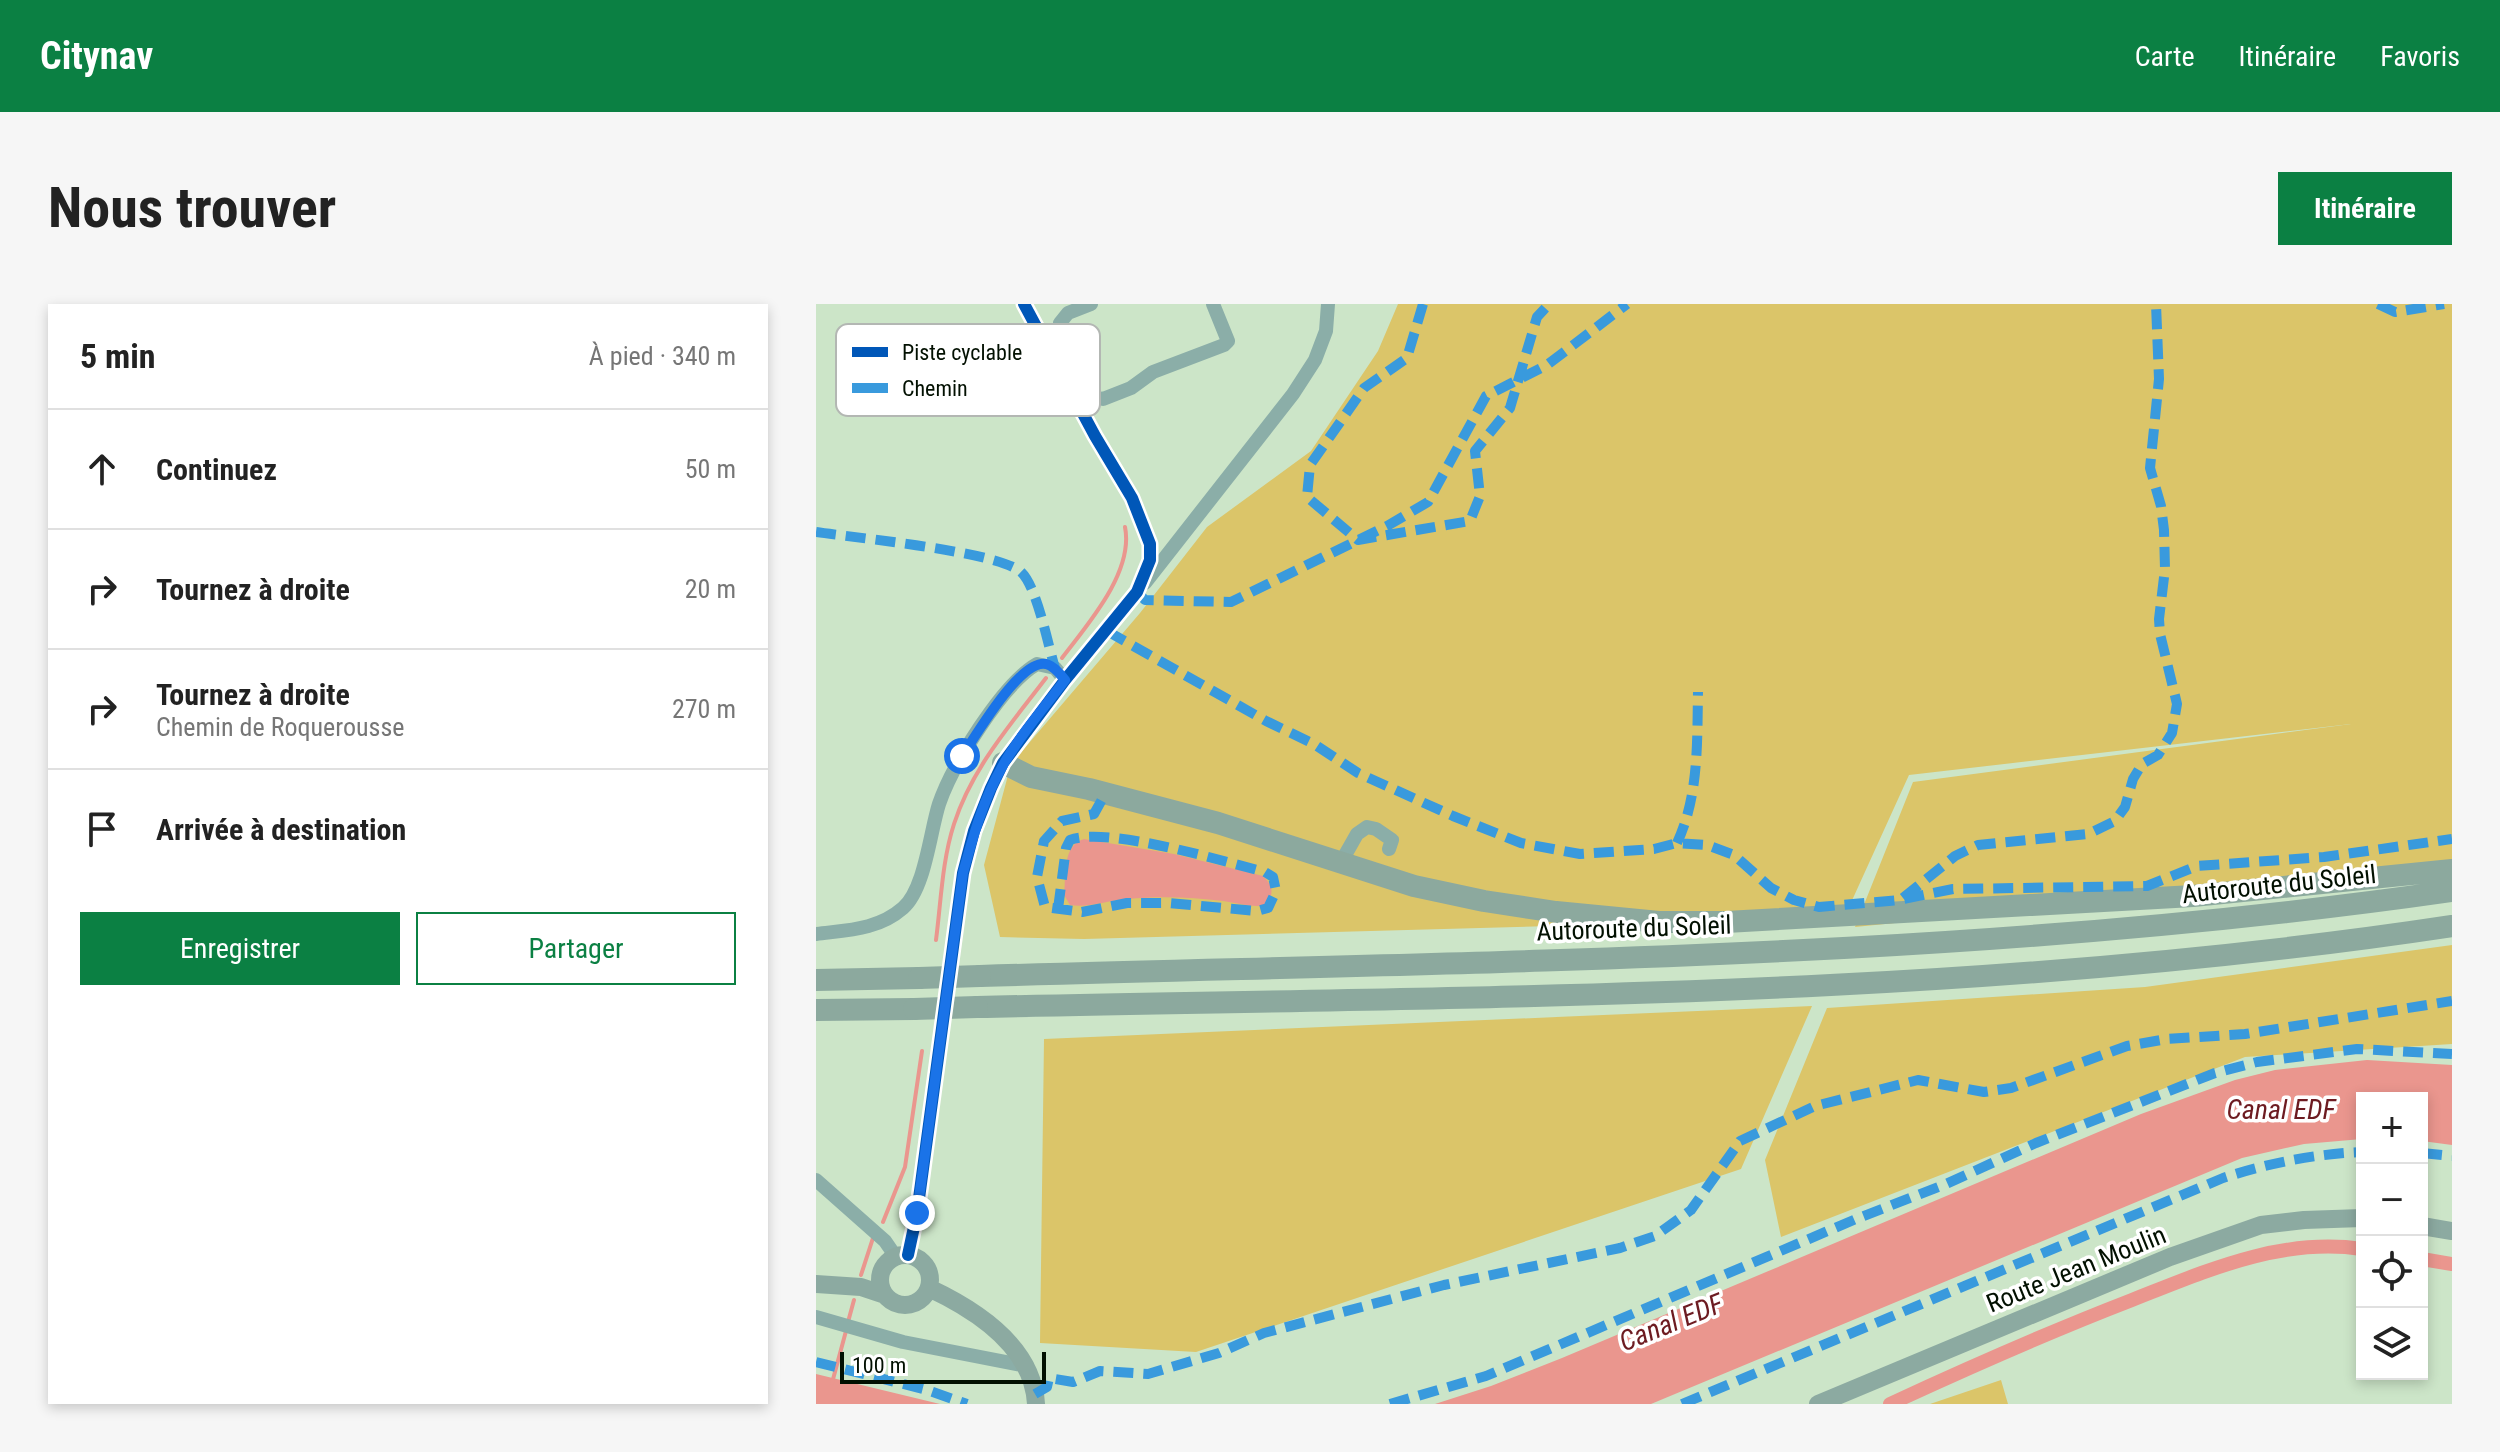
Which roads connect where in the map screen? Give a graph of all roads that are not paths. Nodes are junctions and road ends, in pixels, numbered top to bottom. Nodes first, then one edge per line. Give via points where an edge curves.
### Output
1 (1024, 304) edge
2 (1091, 304) edge
3 (1213, 304) edge
4 (1328, 304) edge
5 (1034, 324) edge
6 (1060, 324) edge
7 (1100, 399) edge
8 (1085, 416) edge
9 (1137, 592) junction
10 (1065, 680) junction
11 (1003, 763) junction
12 (1389, 849) dead end
13 (1340, 864) junction
14 (2452, 870) edge
15 (2452, 891) edge
16 (2452, 926) edge
17 (816, 934) edge
18 (816, 980) edge
19 (816, 1010) edge
20 (816, 1180) edge
21 (2356, 1218) edge
22 (2428, 1227) edge
23 (2452, 1231) edge
24 (902, 1256) junction
25 (816, 1284) edge
26 (883, 1286) junction
27 (929, 1288) junction
28 (816, 1317) edge
29 (1027, 1366) junction
30 (1036, 1404) edge
31 (1818, 1404) edge

1 - 5 street
2 - 6 street via 1068,313
3 - 7 street via 1228,341 1224,345
4 - 9 street via 1326,331 1315,360 1293,394
8 - 9 street via 1146,530 1150,560
9 - 10 street
10 - 11 street
10 - 17 street via 1055,668 1037,664 1026,670 988,717 948,783 916,887 905,906 873,926
11 - 13 highway via 1031,777 1218,823
11 - 24 street via 974,831 963,873 917,1213
12 - 13 street via 1392,840 1367,827
13 - 14 highway via 1484,901 1659,922 2193,896
15 - 18 highway, Autoroute du Soleil, bridge via 2322,910 2059,935 1736,953
16 - 19 highway, bridge via 2060,971 1751,989
20 - 24 street
21 - 31 main road, Route Jean Moulin via 2261,1225 2170,1257
22 - 23 main road
24 - 26 main road via 885,1266
24 - 27 main road via 922,1261
25 - 26 main road
26 - 27 main road via 905,1305 920,1300
27 - 29 main road via 998,1332
28 - 29 street via 903,1342
29 - 30 main road

